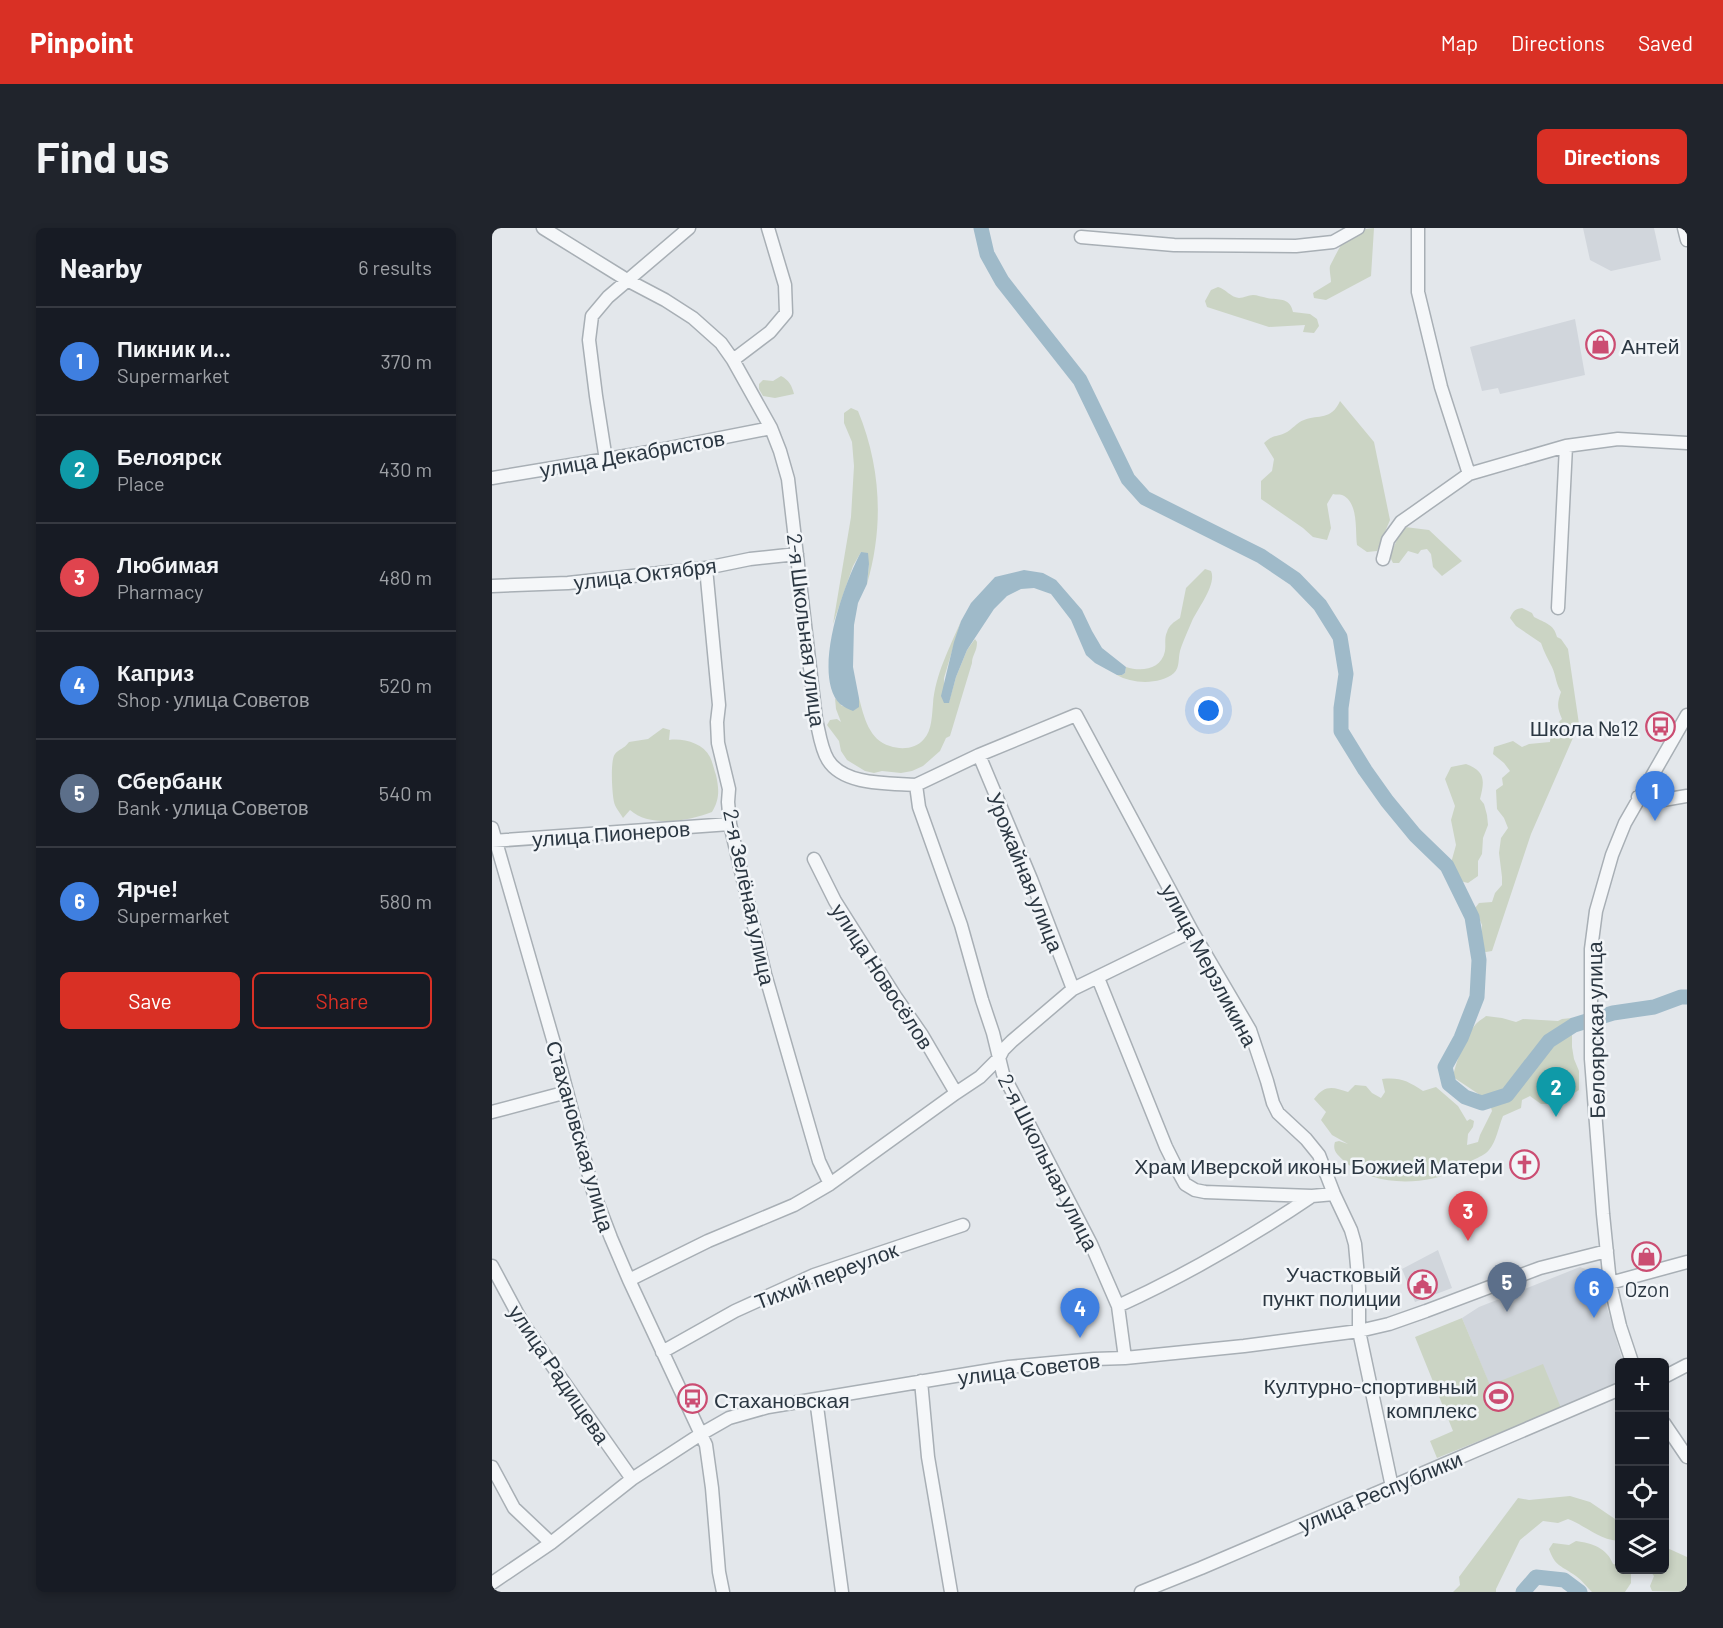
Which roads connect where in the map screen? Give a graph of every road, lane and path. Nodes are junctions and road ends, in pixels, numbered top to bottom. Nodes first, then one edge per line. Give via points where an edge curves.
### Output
1 (543, 228) edge
2 (768, 228) edge
3 (1358, 228) edge
4 (1418, 228) edge
5 (1684, 228) edge
6 (681, 230) edge
7 (1081, 237) dead end
8 (1687, 240) edge
9 (627, 280) junction
10 (733, 360) junction
11 (771, 428) junction
12 (1687, 443) edge
13 (1566, 446) junction
14 (606, 460) junction
15 (1469, 474) junction
16 (492, 478) edge
17 (797, 554) junction
18 (1383, 559) dead end
19 (706, 568) junction
20 (492, 586) edge
21 (1557, 608) dead end
22 (1687, 715) edge
23 (979, 755) junction
24 (916, 784) junction
25 (1687, 796) edge
26 (1638, 797) junction
27 (730, 824) junction
28 (492, 828) edge
29 (494, 841) edge
30 (814, 858) dead end
31 (1192, 931) junction
32 (1098, 978) junction
33 (1073, 989) junction
34 (999, 1058) junction
35 (567, 1092) junction
36 (956, 1092) junction
37 (492, 1112) edge
38 (830, 1184) junction
39 (1334, 1194) junction
40 (1312, 1196) junction
41 (963, 1225) dead end
42 (1607, 1251) junction
43 (1687, 1262) edge
44 (492, 1266) edge
45 (629, 1280) junction
46 (1610, 1284) junction
47 (1118, 1306) junction
48 (1359, 1331) junction
49 (662, 1352) junction
50 (1125, 1358) junction
51 (1631, 1358) edge
52 (1687, 1365) edge
53 (1669, 1375) edge
54 (921, 1381) junction
55 (1615, 1391) edge
56 (816, 1399) junction
57 (1669, 1430) edge
58 (701, 1434) junction
59 (1687, 1457) edge
60 (492, 1467) edge
61 (632, 1479) junction
62 (1392, 1487) junction
63 (550, 1543) junction
64 (492, 1583) edge
65 (723, 1592) edge
66 (842, 1592) edge
67 (951, 1592) edge
68 (1141, 1592) edge

1 - 9 street, 2-я Школьная улица
2 - 10 street via 785,285 786,313 770,332
3 - 7 street via 1334,242 1296,246 1174,245
4 - 15 street via 1418,292 1441,387
5 - 8 street
6 - 9 street
9 - 10 street, 2-я Школьная улица via 693,318 721,343
9 - 14 street via 592,316 589,340
10 - 11 street, 2-я Школьная улица
11 - 14 street, улица Декабристов
11 - 17 street, 2-я Школьная улица via 788,479
12 - 13 street via 1618,440
13 - 15 street
13 - 21 street
14 - 16 street, улица Декабристов
15 - 18 street via 1401,522 1388,540
17 - 19 street, улица Октября
17 - 24 street, 2-я Школьная улица via 816,719 828,760 851,778
19 - 20 street, улица Октября via 568,583
19 - 27 street, 2-я Зелёная улица via 719,705 718,743 727,780
22 - 26 street, Белоярская улица
23 - 24 street, улица Мерзликина
23 - 31 street, улица Мерзликина via 1076,715
23 - 33 street, Урожайная улица
24 - 34 street, 2-я Школьная улица via 919,807 961,925
25 - 26 street via 1663,800
26 - 42 street, Белоярская улица via 1612,855 1596,911 1591,949 1591,1059
27 - 29 street, улица Пионеров
27 - 38 street, 2-я Зелёная улица via 765,974 819,1161
28 - 29 street, Стахановская улица
29 - 35 street, Стахановская улица
30 - 36 street, улица Новосёлов via 835,901
31 - 32 street
31 - 39 street, улица Мерзликина via 1250,1030 1278,1113 1319,1155
32 - 33 street
32 - 40 street via 1166,1147 1185,1184 1205,1192
33 - 34 street via 1012,1041
34 - 36 street via 980,1077
34 - 47 street, 2-я Школьная улица via 1003,1074 1082,1226
35 - 37 street
35 - 45 street, Стахановская улица via 593,1191
36 - 38 street
38 - 45 street via 794,1205
39 - 40 street
39 - 48 street, улица Мерзликина via 1355,1244
40 - 47 street via 1218,1256
41 - 49 street, Тихий переулок via 814,1275 735,1311
42 - 46 street, Белоярская улица
42 - 48 street, улица Советов via 1540,1268 1398,1321
43 - 46 street
44 - 61 street, улица Радищева via 522,1322
45 - 49 street, Стахановская улица
46 - 51 street, Белоярская улица
47 - 50 street, 2-я Школьная улица
48 - 50 street, улица Советов
48 - 62 street, улица Мерзликина
49 - 58 street, Стахановская улица
50 - 54 street, улица Советов via 1009,1366
52 - 53 street
54 - 56 street, улица Советов
54 - 67 street via 928,1457
55 - 62 street, улица Республики
56 - 58 street, улица Советов via 748,1412
56 - 66 street
57 - 59 street
58 - 61 street, улица Советов
58 - 65 street, Стахановская улица via 706,1444
60 - 63 street via 514,1508
61 - 63 street, улица Советов
62 - 68 street, улица Республики
63 - 64 street, улица Советов

